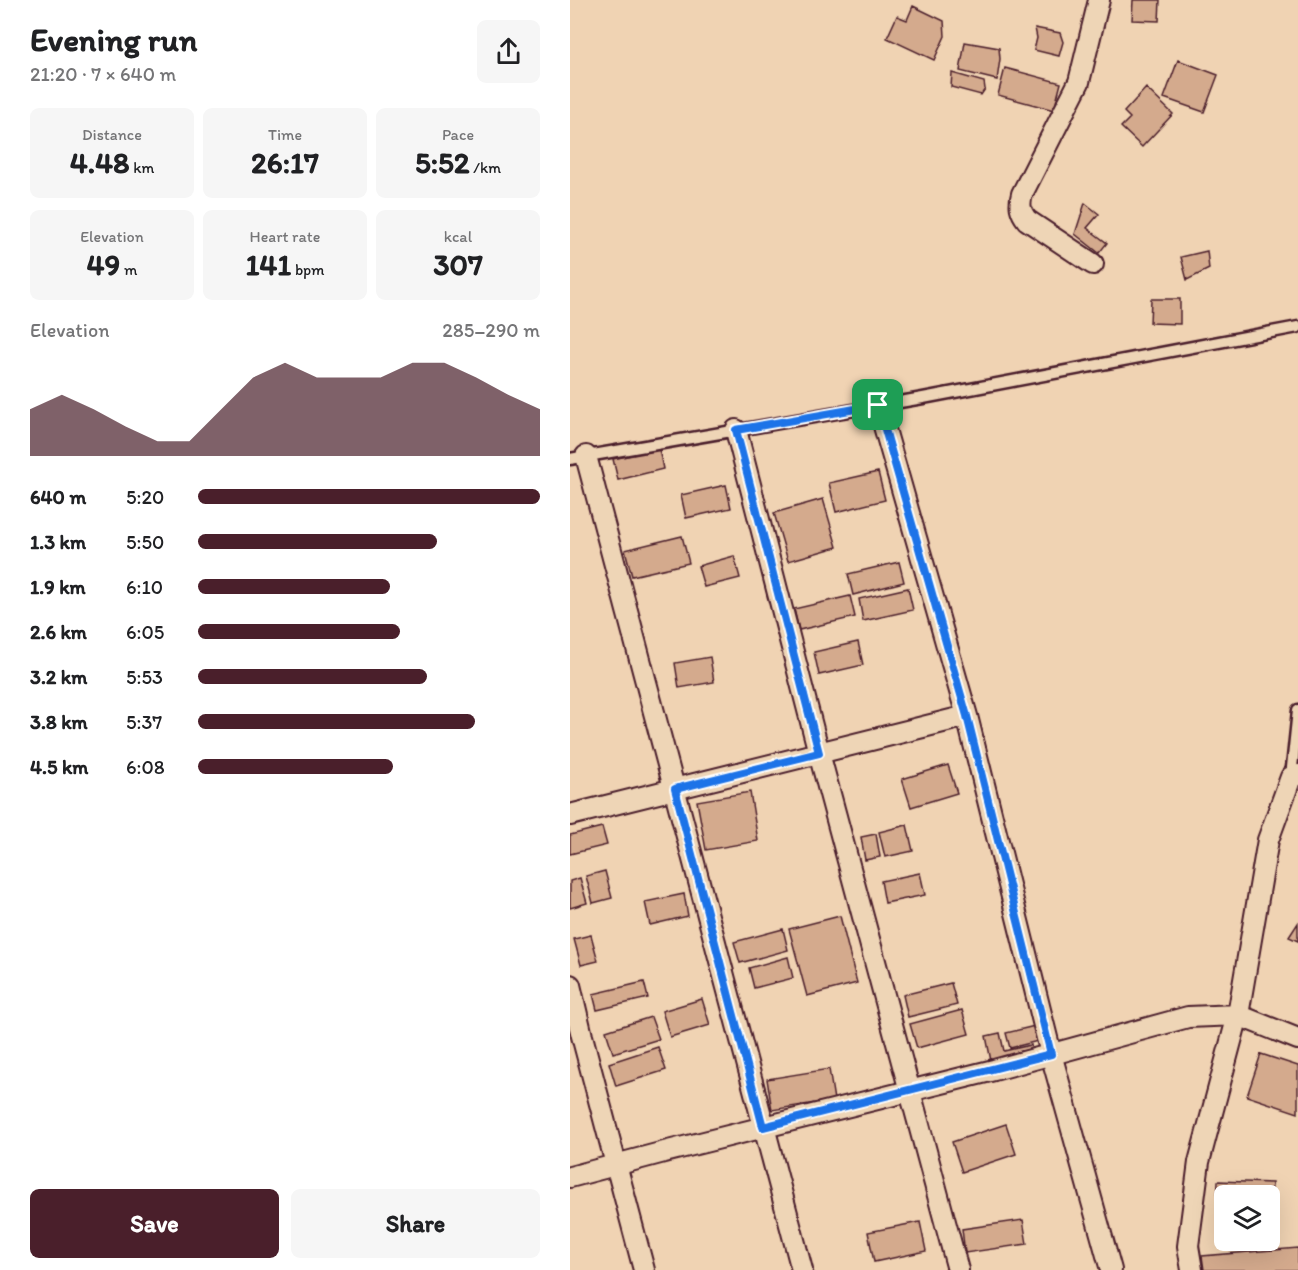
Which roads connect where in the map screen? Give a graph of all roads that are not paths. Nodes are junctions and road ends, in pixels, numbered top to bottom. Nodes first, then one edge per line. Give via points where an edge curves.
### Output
1 (1099, 0) edge
2 (1093, 264) dead end
3 (1298, 327) edge
4 (878, 405) junction
5 (736, 430) junction
6 (578, 458) edge
7 (1298, 710) edge
8 (967, 716) junction
9 (819, 753) junction
10 (1295, 776) edge
11 (675, 789) junction
12 (570, 815) edge
13 (570, 985) edge
14 (1238, 1015) junction
15 (1298, 1039) edge
16 (1051, 1054) junction
17 (910, 1091) junction
18 (763, 1127) junction
19 (615, 1165) junction
20 (570, 1177) edge
21 (644, 1270) edge
22 (802, 1270) edge
23 (958, 1270) edge
24 (1111, 1270) edge
25 (1192, 1270) edge

1 - 2 street via 1080,82 1020,202 1027,220
3 - 4 lane
4 - 5 lane
4 - 8 street
5 - 6 lane
5 - 9 street
6 - 11 street
7 - 10 lane
8 - 9 street
8 - 16 street
9 - 11 street
9 - 17 street
10 - 14 street via 1268,840
11 - 12 street
11 - 18 street
13 - 19 street
14 - 15 street
14 - 16 street via 1188,1017
14 - 25 street via 1199,1162 1188,1246
16 - 17 street
16 - 24 street
17 - 18 street
17 - 23 street
18 - 19 street
18 - 22 street
19 - 20 street
19 - 21 street

